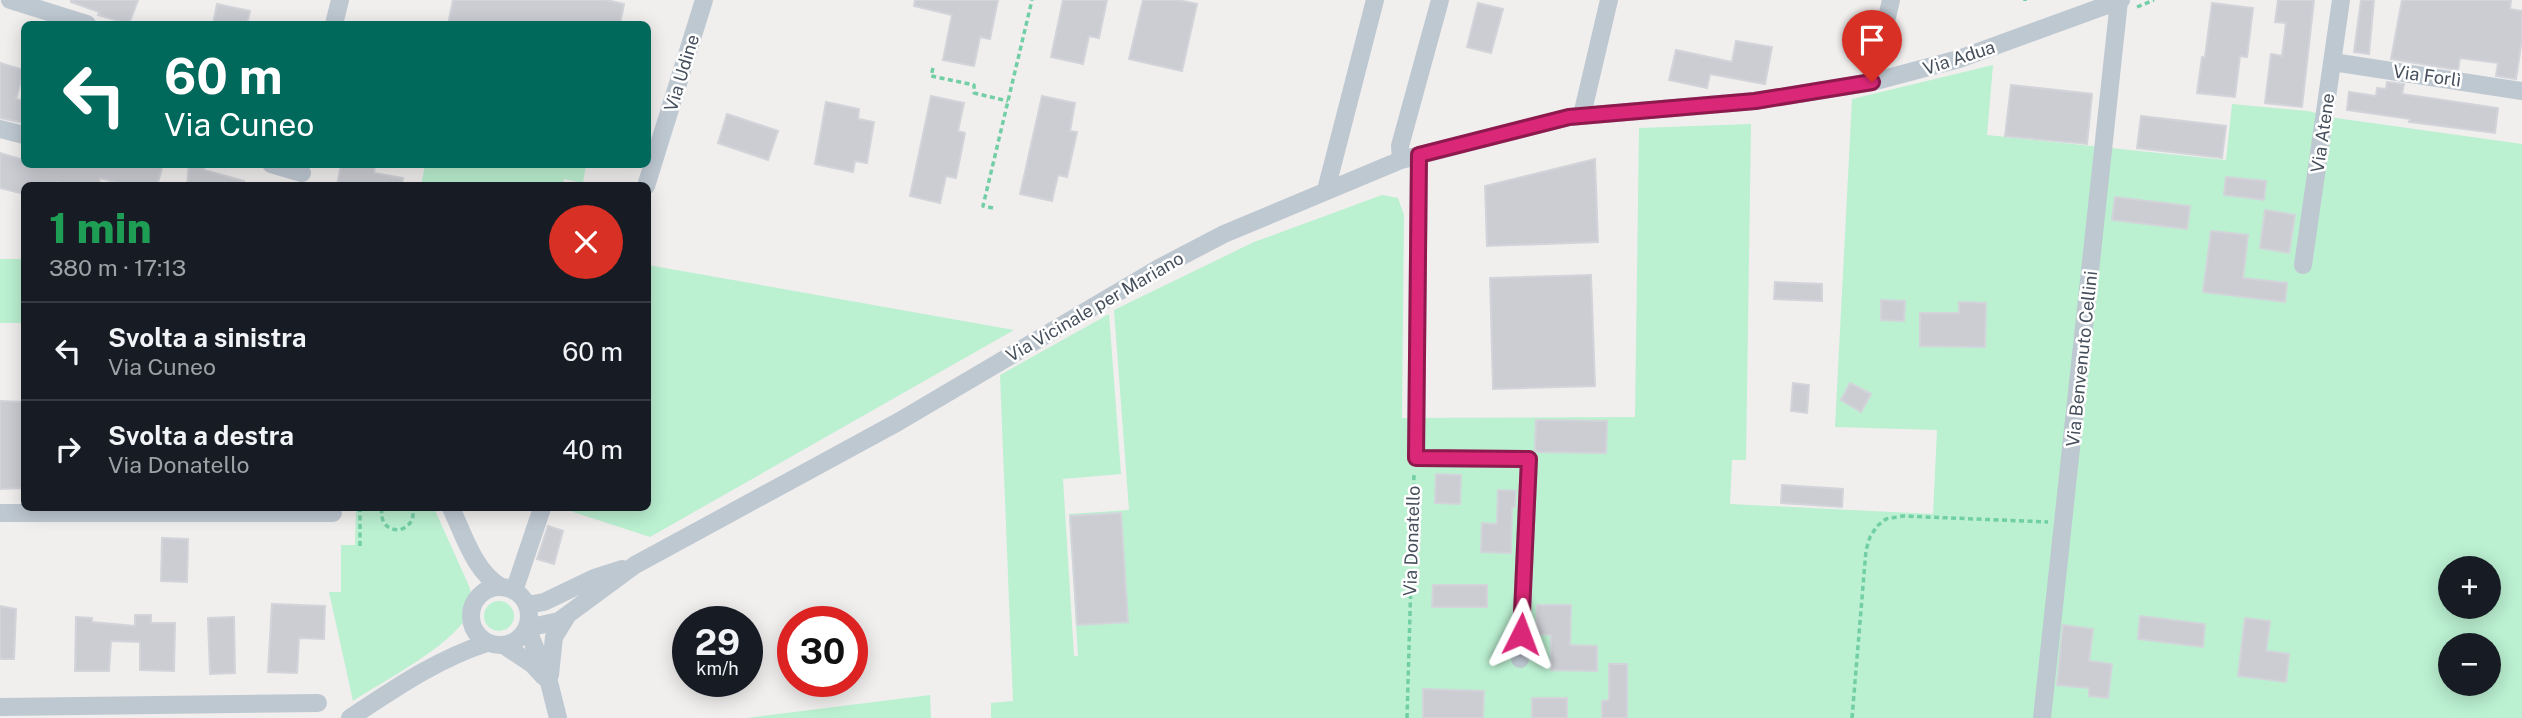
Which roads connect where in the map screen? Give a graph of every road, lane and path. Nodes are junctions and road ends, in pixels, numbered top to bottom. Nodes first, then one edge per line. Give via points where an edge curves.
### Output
1 (10, 0) edge
2 (340, 0) edge
3 (704, 0) edge
4 (1032, 0) edge
5 (1375, 0) edge
6 (1440, 0) edge
7 (1609, 0) edge
8 (1891, 0) edge
9 (2120, 0) edge
10 (2341, 0) edge
11 (77, 21) edge
12 (335, 21) edge
13 (2333, 62) junction
14 (933, 68) dead end
15 (1872, 82) junction
16 (2522, 90) edge
17 (1008, 101) junction
18 (1582, 115) junction
19 (0, 129) edge
20 (21, 134) edge
21 (1410, 157) junction
22 (284, 168) edge
23 (303, 174) edge
24 (647, 182) edge
25 (1326, 190) junction
26 (993, 208) dead end
27 (2304, 265) dead end
28 (1416, 458) junction
29 (360, 511) edge
30 (382, 511) edge
31 (413, 511) edge
32 (452, 511) edge
33 (541, 511) edge
34 (0, 513) edge
35 (332, 513) dead end
36 (2064, 523) junction
37 (360, 547) dead end
38 (472, 551) junction
39 (635, 565) junction
40 (507, 589) junction
41 (560, 594) junction
42 (477, 598) junction
43 (527, 605) junction
44 (568, 615) junction
45 (472, 624) junction
46 (527, 628) junction
47 (487, 643) junction
48 (505, 646) junction
49 (1520, 659) dead end
50 (428, 668) junction
51 (549, 682) junction
52 (318, 703) dead end
53 (0, 707) edge
54 (116, 712) edge
55 (350, 718) edge
56 (558, 718) edge
57 (1407, 718) edge
58 (1852, 718) edge
59 (2042, 718) edge

1 - 11 street
2 - 12 street
3 - 24 street, Via Udine
4 - 17 path
5 - 25 street
6 - 21 street via 1400,146
7 - 18 street
8 - 15 street
9 - 15 street, Via Adua via 1959,59
9 - 36 street, Via Benvenuto Cellini
10 - 13 street, Via Atene
13 - 16 street, Via Forlì
13 - 27 street, Via Atene
14 - 17 path via 931,76 974,85 974,93
15 - 18 street, Via Adua via 1755,101
17 - 26 path via 983,206
18 - 21 street, Via Vicinale per Mariano
19 - 20 street
21 - 25 street, Via Vicinale per Mariano
21 - 28 street
22 - 23 street
25 - 39 street, Via Vicinale per Mariano via 1159,268 898,422
28 - 49 street via 1529,459
28 - 57 path, Via Donatello
29 - 37 path
30 - 31 path via 383,522 394,530 411,523
32 - 38 street
33 - 40 street
34 - 35 street
36 - 58 path via 1903,516 1877,526 1864,564
36 - 59 street, Via Benvenuto Cellini
38 - 40 street via 488,579
38 - 42 street
39 - 41 street
39 - 44 street
40 - 42 street via 484,592
40 - 43 street
41 - 43 street
41 - 44 street
42 - 45 street
43 - 46 street
44 - 46 street
44 - 51 street via 554,637
45 - 47 street
45 - 50 street
46 - 48 street via 519,640
46 - 51 street
47 - 48 street
47 - 50 street
48 - 51 street
50 - 55 street
51 - 56 street
52 - 54 street
53 - 54 street

